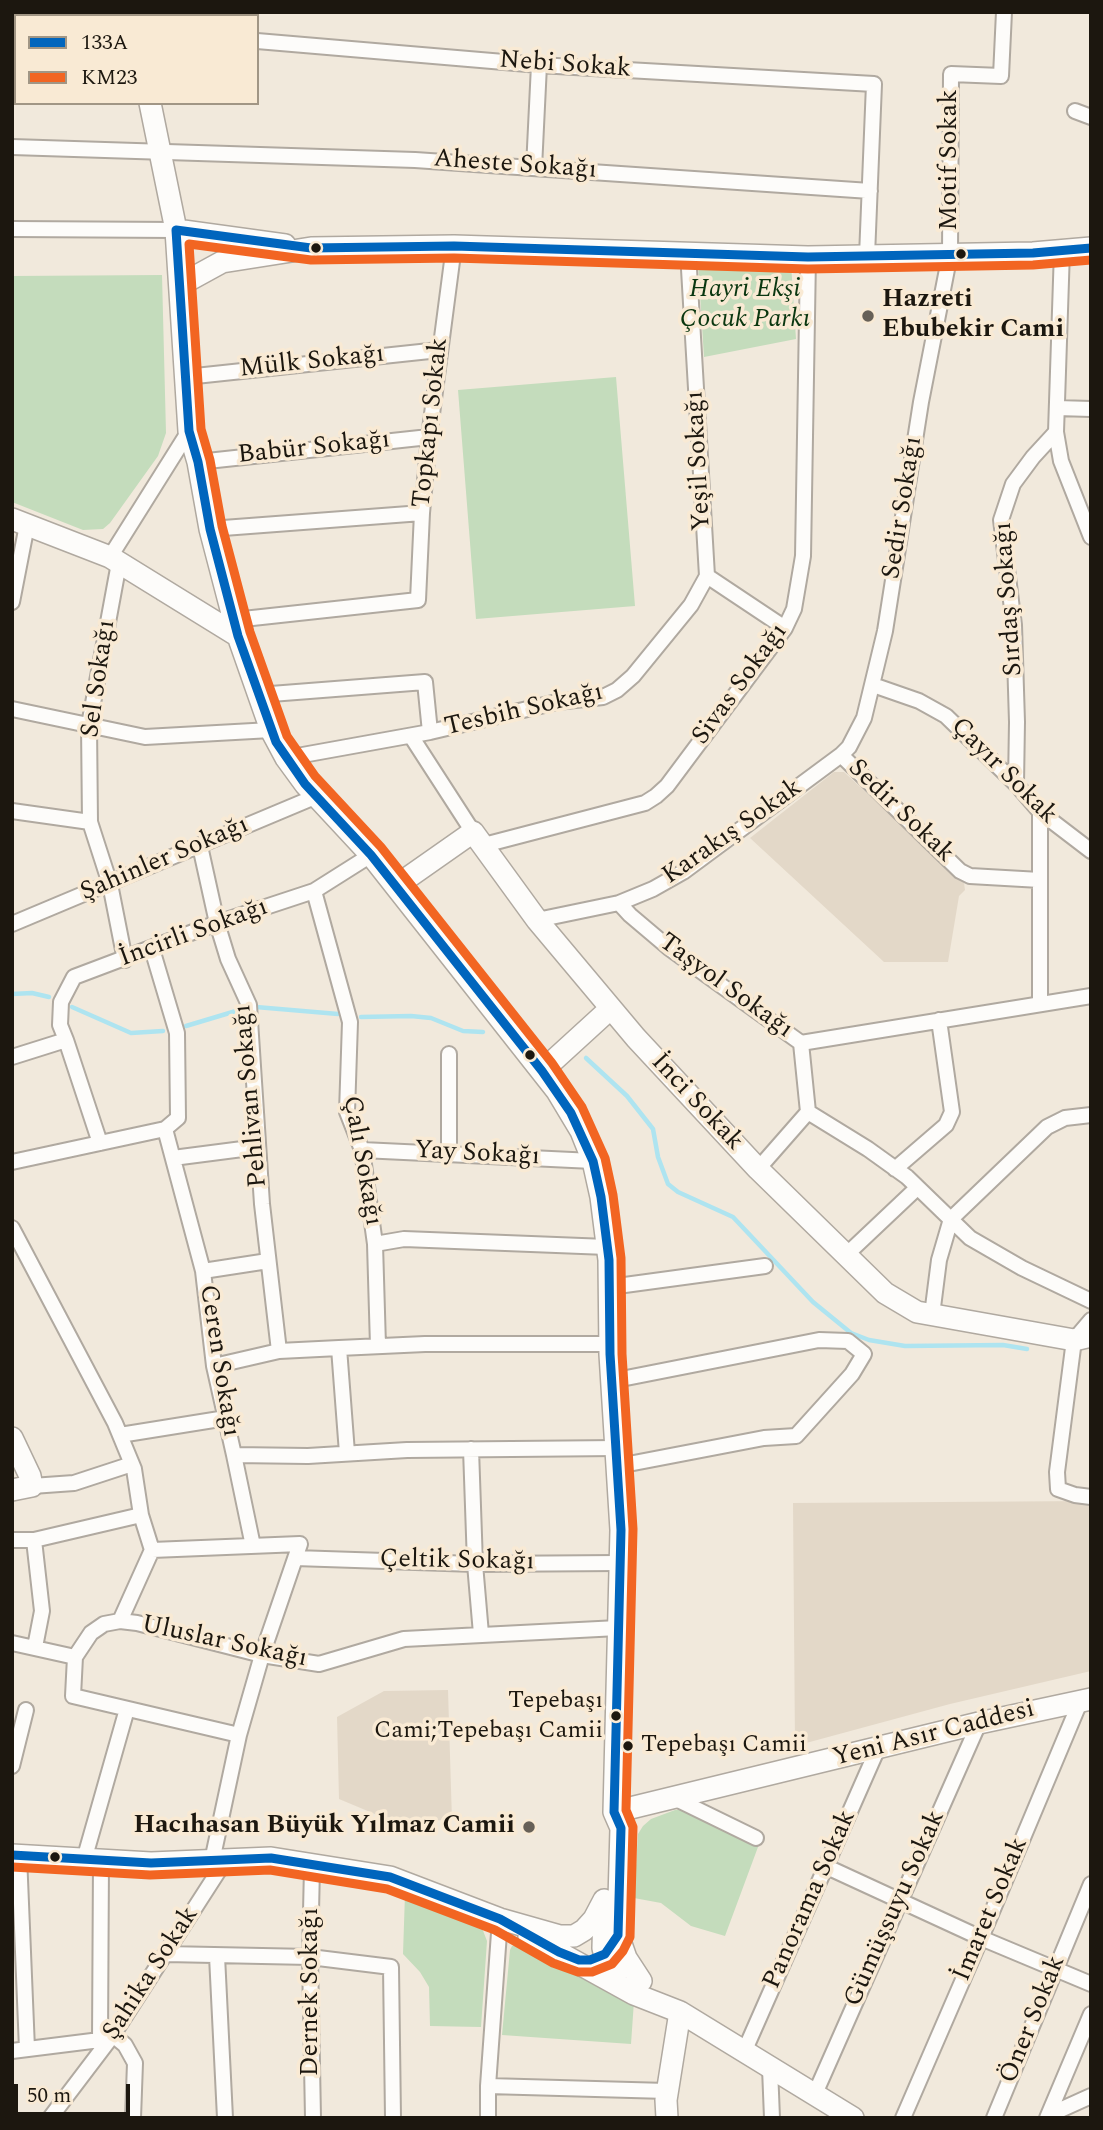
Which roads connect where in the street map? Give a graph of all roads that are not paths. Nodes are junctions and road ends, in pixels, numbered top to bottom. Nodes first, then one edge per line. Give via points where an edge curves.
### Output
1 (1004, 12) edge
2 (259, 41) edge
3 (539, 65) junction
4 (150, 105) edge
5 (1075, 111) dead end
6 (1091, 117) edge
7 (12, 147) edge
8 (160, 151) junction
9 (534, 168) junction
10 (870, 191) junction
11 (12, 229) edge
12 (176, 230) junction
13 (454, 246) junction
14 (311, 248) junction
15 (1091, 248) edge
16 (1062, 250) junction
17 (688, 252) junction
18 (950, 254) junction
19 (866, 256) junction
20 (808, 257) junction
21 (180, 285) junction
22 (439, 350) junction
23 (186, 377) junction
24 (1056, 408) junction
25 (1091, 410) edge
26 (189, 431) junction
27 (1056, 432) junction
28 (429, 437) junction
29 (198, 462) junction
30 (422, 513) junction
31 (20, 522) edge
32 (211, 529) junction
33 (1091, 537) edge
34 (115, 560) junction
35 (707, 576) junction
36 (12, 602) edge
37 (236, 628) junction
38 (785, 628) junction
39 (873, 685) junction
40 (258, 695) junction
41 (12, 709) edge
42 (89, 725) junction
43 (271, 730) junction
44 (430, 732) junction
45 (411, 736) junction
46 (841, 755) junction
47 (286, 758) junction
48 (1016, 784) junction
49 (317, 796) junction
50 (12, 811) edge
51 (1040, 812) junction
52 (90, 822) junction
53 (479, 839) junction
54 (200, 846) junction
55 (1091, 851) edge
56 (372, 855) junction
57 (1040, 880) junction
58 (110, 884) junction
59 (396, 886) junction
60 (314, 891) junction
61 (619, 903) junction
62 (537, 920) junction
63 (217, 923) junction
64 (12, 924) edge
65 (152, 949) junction
66 (125, 960) junction
67 (1091, 996) edge
68 (1041, 1004) junction
69 (611, 1008) junction
70 (939, 1020) junction
71 (66, 1040) junction
72 (801, 1043) junction
73 (449, 1054) dead end
74 (12, 1057) edge
75 (542, 1071) junction
76 (808, 1112) junction
77 (1091, 1115) edge
78 (165, 1129) junction
79 (100, 1143) junction
80 (258, 1147) junction
81 (362, 1150) junction
82 (449, 1154) junction
83 (173, 1158) junction
84 (593, 1161) junction
85 (12, 1162) edge
86 (758, 1169) junction
87 (895, 1169) junction
88 (917, 1188) junction
89 (951, 1219) junction
90 (12, 1228) edge
91 (375, 1244) junction
92 (607, 1247) junction
93 (845, 1256) junction
94 (268, 1261) junction
95 (765, 1266) dead end
96 (203, 1271) junction
97 (610, 1287) junction
98 (1091, 1301) edge
99 (932, 1315) junction
100 (1091, 1320) edge
101 (1083, 1338) edge
102 (609, 1344) junction
103 (378, 1346) junction
104 (340, 1348) junction
105 (279, 1351) junction
106 (214, 1366) junction
107 (611, 1381) junction
108 (226, 1418) junction
109 (120, 1435) junction
110 (12, 1438) edge
111 (471, 1449) junction
112 (347, 1454) junction
113 (234, 1455) junction
114 (617, 1457) junction
115 (132, 1464) junction
116 (22, 1488) edge
117 (1091, 1497) edge
118 (141, 1514) junction
119 (34, 1540) junction
120 (12, 1541) edge
121 (253, 1546) junction
122 (152, 1550) junction
123 (298, 1551) junction
124 (619, 1563) junction
125 (475, 1564) junction
126 (120, 1621) junction
127 (618, 1628) junction
128 (481, 1634) junction
129 (12, 1643) edge
130 (35, 1647) junction
131 (262, 1655) junction
132 (75, 1657) junction
133 (1085, 1700) edge
134 (127, 1709) junction
135 (26, 1710) dead end
136 (979, 1723) junction
137 (239, 1735) junction
138 (878, 1748) junction
139 (12, 1766) edge
140 (674, 1798) junction
141 (614, 1812) junction
142 (756, 1838) dead end
143 (16, 1855) edge
144 (93, 1861) junction
145 (219, 1861) junction
146 (312, 1867) junction
147 (827, 1867) junction
148 (1091, 1884) edge
149 (900, 1899) junction
150 (604, 1900) junction
151 (500, 1919) junction
152 (535, 1929) junction
153 (618, 1935) junction
154 (981, 1938) junction
155 (559, 1952) junction
156 (166, 1954) junction
157 (217, 1956) junction
158 (310, 1956) junction
159 (603, 1957) junction
160 (1055, 1968) junction
161 (641, 1982) junction
162 (1091, 1984) edge
163 (618, 1985) junction
164 (680, 2012) junction
165 (1091, 2014) edge
166 (107, 2038) junction
167 (20, 2050) edge
168 (744, 2052) junction
169 (770, 2068) junction
170 (488, 2086) junction
171 (667, 2091) junction
172 (814, 2096) junction
173 (1091, 2096) edge
174 (1048, 2117) edge
175 (50, 2118) edge
176 (134, 2118) edge
177 (225, 2118) edge
178 (313, 2118) edge
179 (393, 2118) edge
180 (488, 2118) edge
181 (667, 2118) edge
182 (772, 2118) edge
183 (853, 2118) edge
184 (903, 2118) edge
185 (994, 2118) edge

1 - 18 street, Motif Sokak via 1001,76 951,74
2 - 3 street, Nebi Sokak
3 - 9 street
3 - 10 street, Nebi Sokak via 874,84
4 - 8 street
5 - 6 street
7 - 8 street, Aheste Sokağı
8 - 9 street, Aheste Sokağı
8 - 12 street
9 - 10 street, Aheste Sokağı
10 - 19 street
11 - 12 street
12 - 14 street
12 - 21 street
13 - 14 street
13 - 17 street
13 - 22 street, Topkapı Sokak
14 - 21 street via 222,262
15 - 16 street
16 - 18 street
16 - 24 street
17 - 20 street
17 - 35 street, Yeşil Sokağı
18 - 19 street
18 - 39 street, Sedir Sokağı
19 - 20 street
20 - 38 street, Sivas Sokağı via 803,556 794,608
21 - 23 street
22 - 23 street, Mülk Sokağı
22 - 28 street, Topkapı Sokak
23 - 26 street
24 - 25 street
24 - 27 street
26 - 29 street
26 - 34 street, Sel Sokağı
27 - 33 street via 1061,461
27 - 48 street, Sırdaş Sokağı via 1013,484 1001,520 1014,625
28 - 29 street, Babür Sokağı
28 - 30 street, Topkapı Sokak
29 - 32 street
30 - 32 street
30 - 37 street, Topkapı Sokak via 418,600
31 - 34 street
31 - 36 street
32 - 37 street
34 - 37 street
34 - 42 street, Sel Sokağı
35 - 38 street
35 - 44 street, Tesbih Sokağı via 691,605 617,690 603,697 557,702
37 - 40 street
38 - 53 street, Sivas Sokağı via 656,796 645,803
39 - 46 street, Sedir Sokağı via 864,718
39 - 48 street, Çayır Sokak via 946,716
40 - 43 street
40 - 44 street via 425,682
41 - 42 street
42 - 43 street via 145,737
42 - 52 street, Sel Sokağı
43 - 47 street
44 - 45 street, Tesbih Sokağı
45 - 47 street, Tesbih Sokağı
45 - 53 street, İnci Sokak
46 - 57 street, Sedir Sokak via 960,870 970,876
46 - 61 street, Karakış Sokak via 683,872
47 - 49 street
48 - 51 street, Çayır Sokak
49 - 54 street, Şahinler Sokağı
49 - 56 street
50 - 52 street
51 - 55 street, Çayır Sokak
51 - 57 street
52 - 58 street, Sel Sokağı
53 - 59 street, Sivas Sokağı
53 - 62 street, İnci Sokak
54 - 58 street, Şahinler Sokağı
54 - 63 street, Pehlivan Sokağı
56 - 59 street
56 - 60 street, İncirli Sokağı
57 - 68 street
58 - 64 street, Şahinler Sokağı
58 - 66 street, Sel Sokağı
59 - 75 street
60 - 63 street, İncirli Sokağı
60 - 81 street, Çalı Sokağı via 349,1022 347,1112
61 - 62 street
61 - 72 street, Taşyol Sokağı via 669,948
62 - 69 street, İnci Sokak
63 - 65 street, İncirli Sokağı
63 - 80 street, Pehlivan Sokağı via 249,1006
65 - 66 street, İncirli Sokağı
65 - 78 street via 177,1033 178,1118
66 - 71 street, İncirli Sokağı via 74,977 61,1002 60,1025
67 - 68 street, Taşyol Sokağı
68 - 70 street, Taşyol Sokağı
69 - 75 street
69 - 86 street, İnci Sokak
70 - 72 street, Taşyol Sokağı
70 - 87 street via 952,1112 946,1125
71 - 74 street
71 - 79 street, İncirli Sokağı
72 - 76 street
73 - 82 street
75 - 84 street via 571,1113
76 - 86 street
76 - 87 street
77 - 89 street via 1065,1118 1046,1127
78 - 79 street
78 - 83 street, Ceren Sokağı
79 - 85 street
80 - 83 street
80 - 94 street, Pehlivan Sokağı
81 - 82 street, Yay Sokağı
81 - 91 street, Çalı Sokağı
82 - 84 street, Yay Sokağı
83 - 96 street, Ceren Sokağı
84 - 92 street
86 - 93 street, İnci Sokak
87 - 88 street
88 - 89 street
88 - 93 street
89 - 98 street via 995,1253
89 - 99 street via 939,1260
90 - 109 street
91 - 92 street, Çalı Sokağı via 404,1239
91 - 103 street
92 - 97 street
93 - 99 street, İnci Sokak via 896,1301
94 - 96 street
94 - 105 street, Pehlivan Sokağı
95 - 97 street
96 - 106 street, Ceren Sokağı
97 - 102 street
99 - 101 street, İnci Sokak
100 - 101 street
101 - 117 street via 1057,1472 1058,1489
102 - 103 street
102 - 107 street
103 - 104 street
104 - 105 street
104 - 112 street
105 - 106 street
106 - 108 street, Ceren Sokağı
107 - 114 street
107 - 114 street, Ceren Sokağı via 819,1340 848,1341 864,1354 852,1374 796,1436
108 - 109 street
108 - 113 street, Ceren Sokağı
109 - 115 street
110 - 116 street via 30,1476
111 - 112 street, Ceren Sokağı
111 - 114 street, Ceren Sokağı
111 - 125 street
112 - 113 street, Ceren Sokağı
113 - 121 street
114 - 124 street
115 - 116 street via 74,1482
115 - 118 street
118 - 119 street
118 - 122 street
119 - 120 street
119 - 130 street via 42,1611
121 - 122 street, Çeltik Sokağı
121 - 123 street, Çeltik Sokağı
122 - 126 street
123 - 125 street, Çeltik Sokağı
123 - 131 street
124 - 125 street, Çeltik Sokağı
124 - 127 street
125 - 128 street
126 - 131 street, Uluslar Sokağı
126 - 132 street, Uluslar Sokağı via 91,1633
127 - 128 street, Uluslar Sokağı
127 - 141 street
128 - 131 street, Uluslar Sokağı via 404,1639 319,1664
129 - 130 street
130 - 132 street
131 - 137 street
132 - 134 street via 73,1696
133 - 136 street, Yeni Asır Caddesi
133 - 154 street, İmaret Sokak
134 - 137 street
134 - 144 street
135 - 139 street
136 - 138 street, Yeni Asır Caddesi
136 - 149 street, Gümüşsuyu Sokak
137 - 145 street
138 - 140 street, Yeni Asır Caddesi
138 - 147 street, Panorama Sokak
140 - 141 street, Yeni Asır Caddesi
140 - 142 street
141 - 150 street via 606,1827
141 - 153 street via 621,1828
143 - 144 street
143 - 167 street
144 - 145 street
144 - 166 street
145 - 146 street via 271,1858
145 - 156 street, Şahika Sokak
146 - 151 street via 390,1878
146 - 158 street, Dernek Sokağı
147 - 149 street
147 - 168 street, Panorama Sokak
148 - 160 street, Öner Sokak
149 - 154 street
149 - 172 street, Gümüşsuyu Sokak
150 - 152 street via 579,1934 560,1936
150 - 159 street
151 - 152 street
151 - 155 street
151 - 170 street
152 - 159 street
153 - 159 street
153 - 161 street
154 - 160 street
154 - 184 street, İmaret Sokak
155 - 159 street via 583,1960
155 - 163 street
156 - 157 street
156 - 166 street, Şahika Sokak
157 - 158 street
157 - 177 street
158 - 178 street, Dernek Sokağı
158 - 179 street via 391,1966
159 - 161 street
159 - 163 street
160 - 162 street
160 - 185 street, Öner Sokak
161 - 164 street
163 - 164 street
164 - 168 street
164 - 171 street
165 - 174 street
166 - 167 street
166 - 175 street, Şahika Sokak
166 - 176 street via 125,2045 135,2063
168 - 169 street
169 - 172 street
169 - 182 street
170 - 171 street
170 - 180 street
171 - 181 street
172 - 183 street
173 - 174 street

